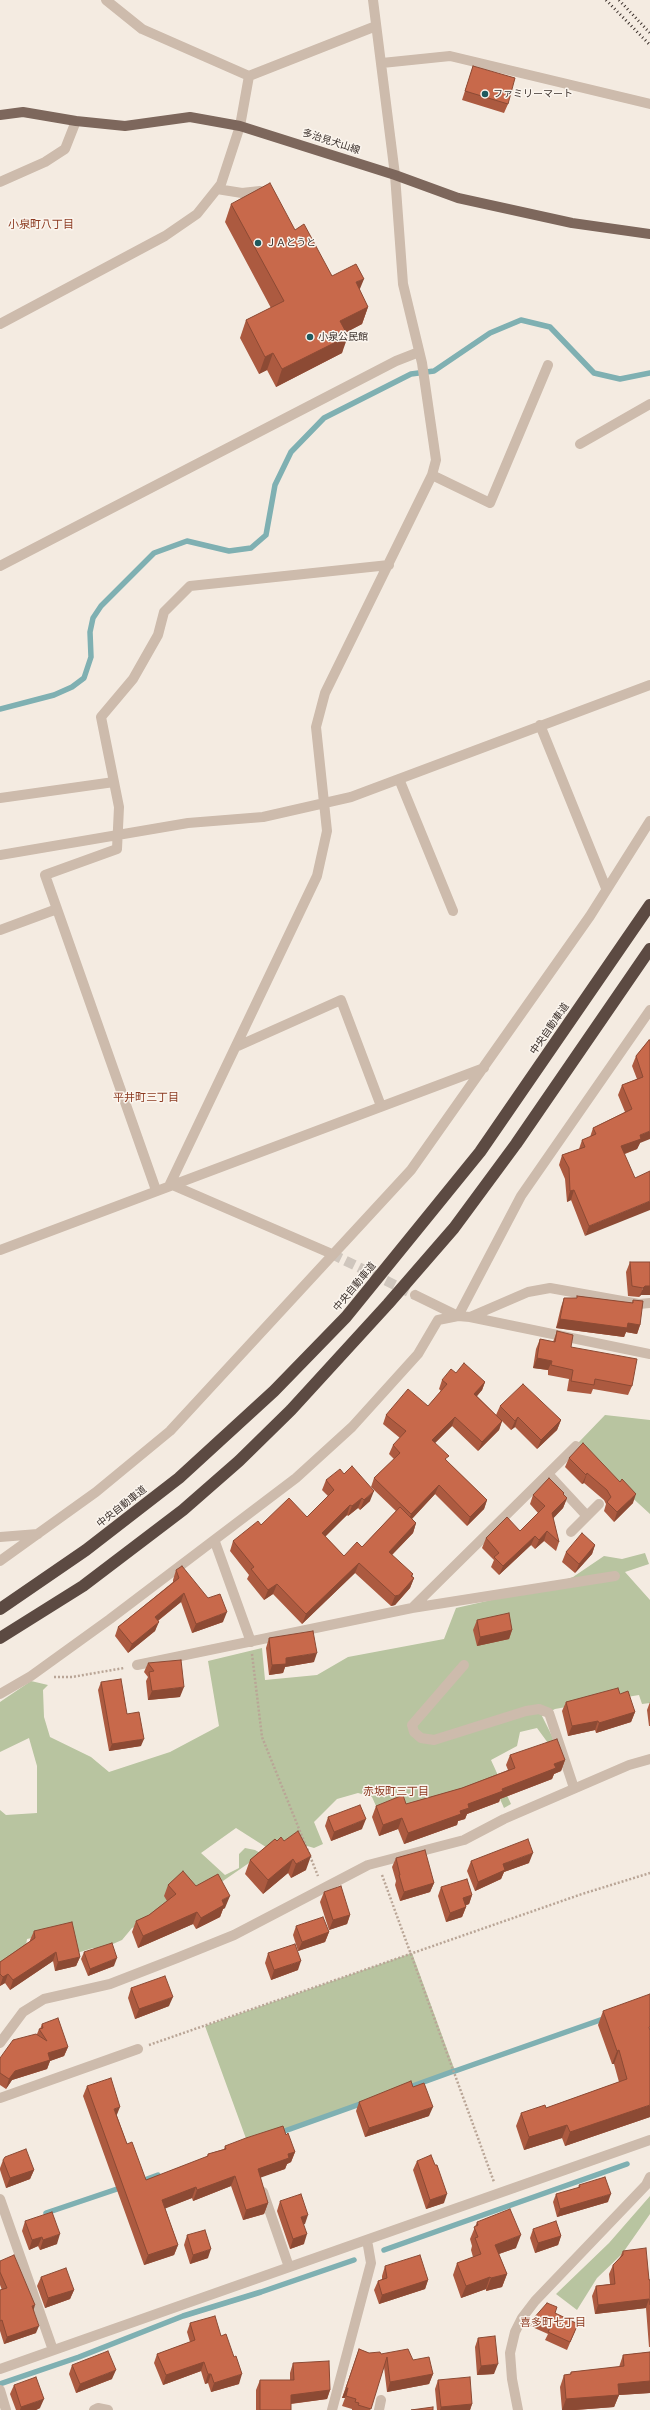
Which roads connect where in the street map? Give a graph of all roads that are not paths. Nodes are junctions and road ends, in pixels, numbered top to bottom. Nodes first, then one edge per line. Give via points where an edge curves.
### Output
1 (106, 0) edge
2 (373, 0) edge
3 (376, 26) junction
4 (382, 64) junction
5 (249, 76) junction
6 (650, 104) edge
7 (0, 115) edge
8 (76, 121) junction
9 (240, 126) junction
10 (395, 175) junction
11 (0, 182) edge
12 (217, 189) junction
13 (260, 191) edge
14 (650, 234) edge
15 (0, 324) edge
16 (420, 352) junction
17 (548, 365) dead end
18 (650, 404) edge
19 (580, 444) dead end
20 (432, 475) junction
21 (389, 565) junction
22 (0, 566) edge
23 (650, 685) edge
24 (540, 725) junction
25 (398, 779) junction
26 (114, 782) junction
27 (0, 798) edge
28 (324, 803) junction
29 (650, 821) edge
30 (119, 835) junction
31 (0, 855) edge
32 (606, 888) junction
33 (650, 905) edge
34 (57, 909) junction
35 (452, 911) dead end
36 (0, 930) edge
37 (650, 949) edge
38 (650, 1010) edge
39 (238, 1046) junction
40 (484, 1068) junction
41 (381, 1106) junction
42 (170, 1184) junction
43 (156, 1190) junction
44 (0, 1250) edge
45 (332, 1254) junction
46 (415, 1295) tunnel mouth
47 (650, 1303) edge
48 (458, 1316) junction
49 (470, 1317) junction
50 (650, 1354) edge
51 (576, 1446) dead end
52 (548, 1474) junction
53 (599, 1504) dead end
54 (587, 1516) junction
55 (571, 1532) dead end
56 (40, 1534) junction
57 (0, 1537) edge
58 (215, 1542) junction
59 (0, 1561) edge
60 (615, 1576) dead end
61 (412, 1608) junction
62 (0, 1609) edge
63 (0, 1638) edge
64 (251, 1642) junction
65 (464, 1665) dead end
66 (137, 1666) road end
67 (0, 1694) edge
68 (650, 1759) edge
69 (574, 1788) junction
70 (0, 2043) edge
71 (138, 2049) road end
72 (0, 2098) edge
73 (650, 2140) edge
74 (650, 2177) edge
75 (262, 2188) edge
76 (0, 2199) edge
77 (367, 2242) junction
78 (290, 2268) junction
79 (53, 2350) junction
80 (0, 2369) edge
81 (0, 2390) edge
82 (6, 2410) edge
83 (94, 2410) edge
84 (108, 2410) edge
85 (332, 2410) edge
86 (518, 2410) edge

1 - 5 street via 142,29
2 - 3 street
3 - 4 street
3 - 5 street
4 - 6 street via 450,56
4 - 10 street
5 - 9 street
7 - 8 main road, 多治見犬山線 via 23,112
8 - 9 main road, 多治見犬山線 via 125,126 190,117
8 - 11 street via 65,149 45,162
9 - 10 main road, 多治見犬山線
9 - 12 street via 221,184
10 - 14 main road, 多治見犬山線 via 458,198 572,223
10 - 16 street via 403,284
12 - 13 street via 242,193
12 - 15 street via 197,214 164,236
16 - 20 street via 436,460
16 - 22 street via 396,361
17 - 20 street via 490,503
18 - 19 street
20 - 21 street
21 - 26 street via 190,586 164,612 158,635 132,679 100,717
21 - 28 street via 325,693 316,727
23 - 24 street
24 - 25 street
24 - 32 street
25 - 28 street via 351,797
25 - 35 street
26 - 27 street
26 - 30 street via 119,807
28 - 30 street via 263,817 188,823
28 - 39 street via 327,832 317,876
29 - 32 street
30 - 31 street
30 - 34 street via 117,849 45,875
32 - 40 street via 590,916
33 - 62 highway, 中央自動車道 via 480,1152 346,1317 274,1391 179,1478 86,1550
34 - 36 street
34 - 43 street
37 - 63 highway via 516,1144 454,1228 291,1410 239,1461 183,1510 82,1586
38 - 48 street via 521,1196
39 - 41 street via 341,1000
39 - 42 street
40 - 41 street
40 - 45 street via 411,1170
41 - 42 street
42 - 43 street
42 - 45 street
43 - 44 street
45 - 56 street via 170,1431
46 - 48 street
47 - 49 street via 639,1304 550,1288 528,1292
48 - 49 street
48 - 58 street via 438,1320 418,1354 352,1427 296,1478
49 - 50 street
51 - 52 street
52 - 54 street
52 - 61 street
53 - 54 street
54 - 55 street
56 - 57 street
56 - 59 street
58 - 64 street
58 - 67 street via 31,1676
60 - 61 street
61 - 64 street
64 - 66 street
65 - 69 street via 412,1725 414,1732 422,1738 434,1740 539,1709 549,1713
68 - 69 street via 629,1764
69 - 70 street via 464,1840 377,1862 234,1935 177,1958 110,1984 44,1999 23,2012
71 - 72 street
73 - 77 street
74 - 86 street via 646,2185 535,2301 522,2318 515,2332 510,2353
75 - 78 street
76 - 79 street
77 - 78 street
77 - 85 street via 371,2263
78 - 79 street
79 - 80 street
81 - 82 street
83 - 84 street

